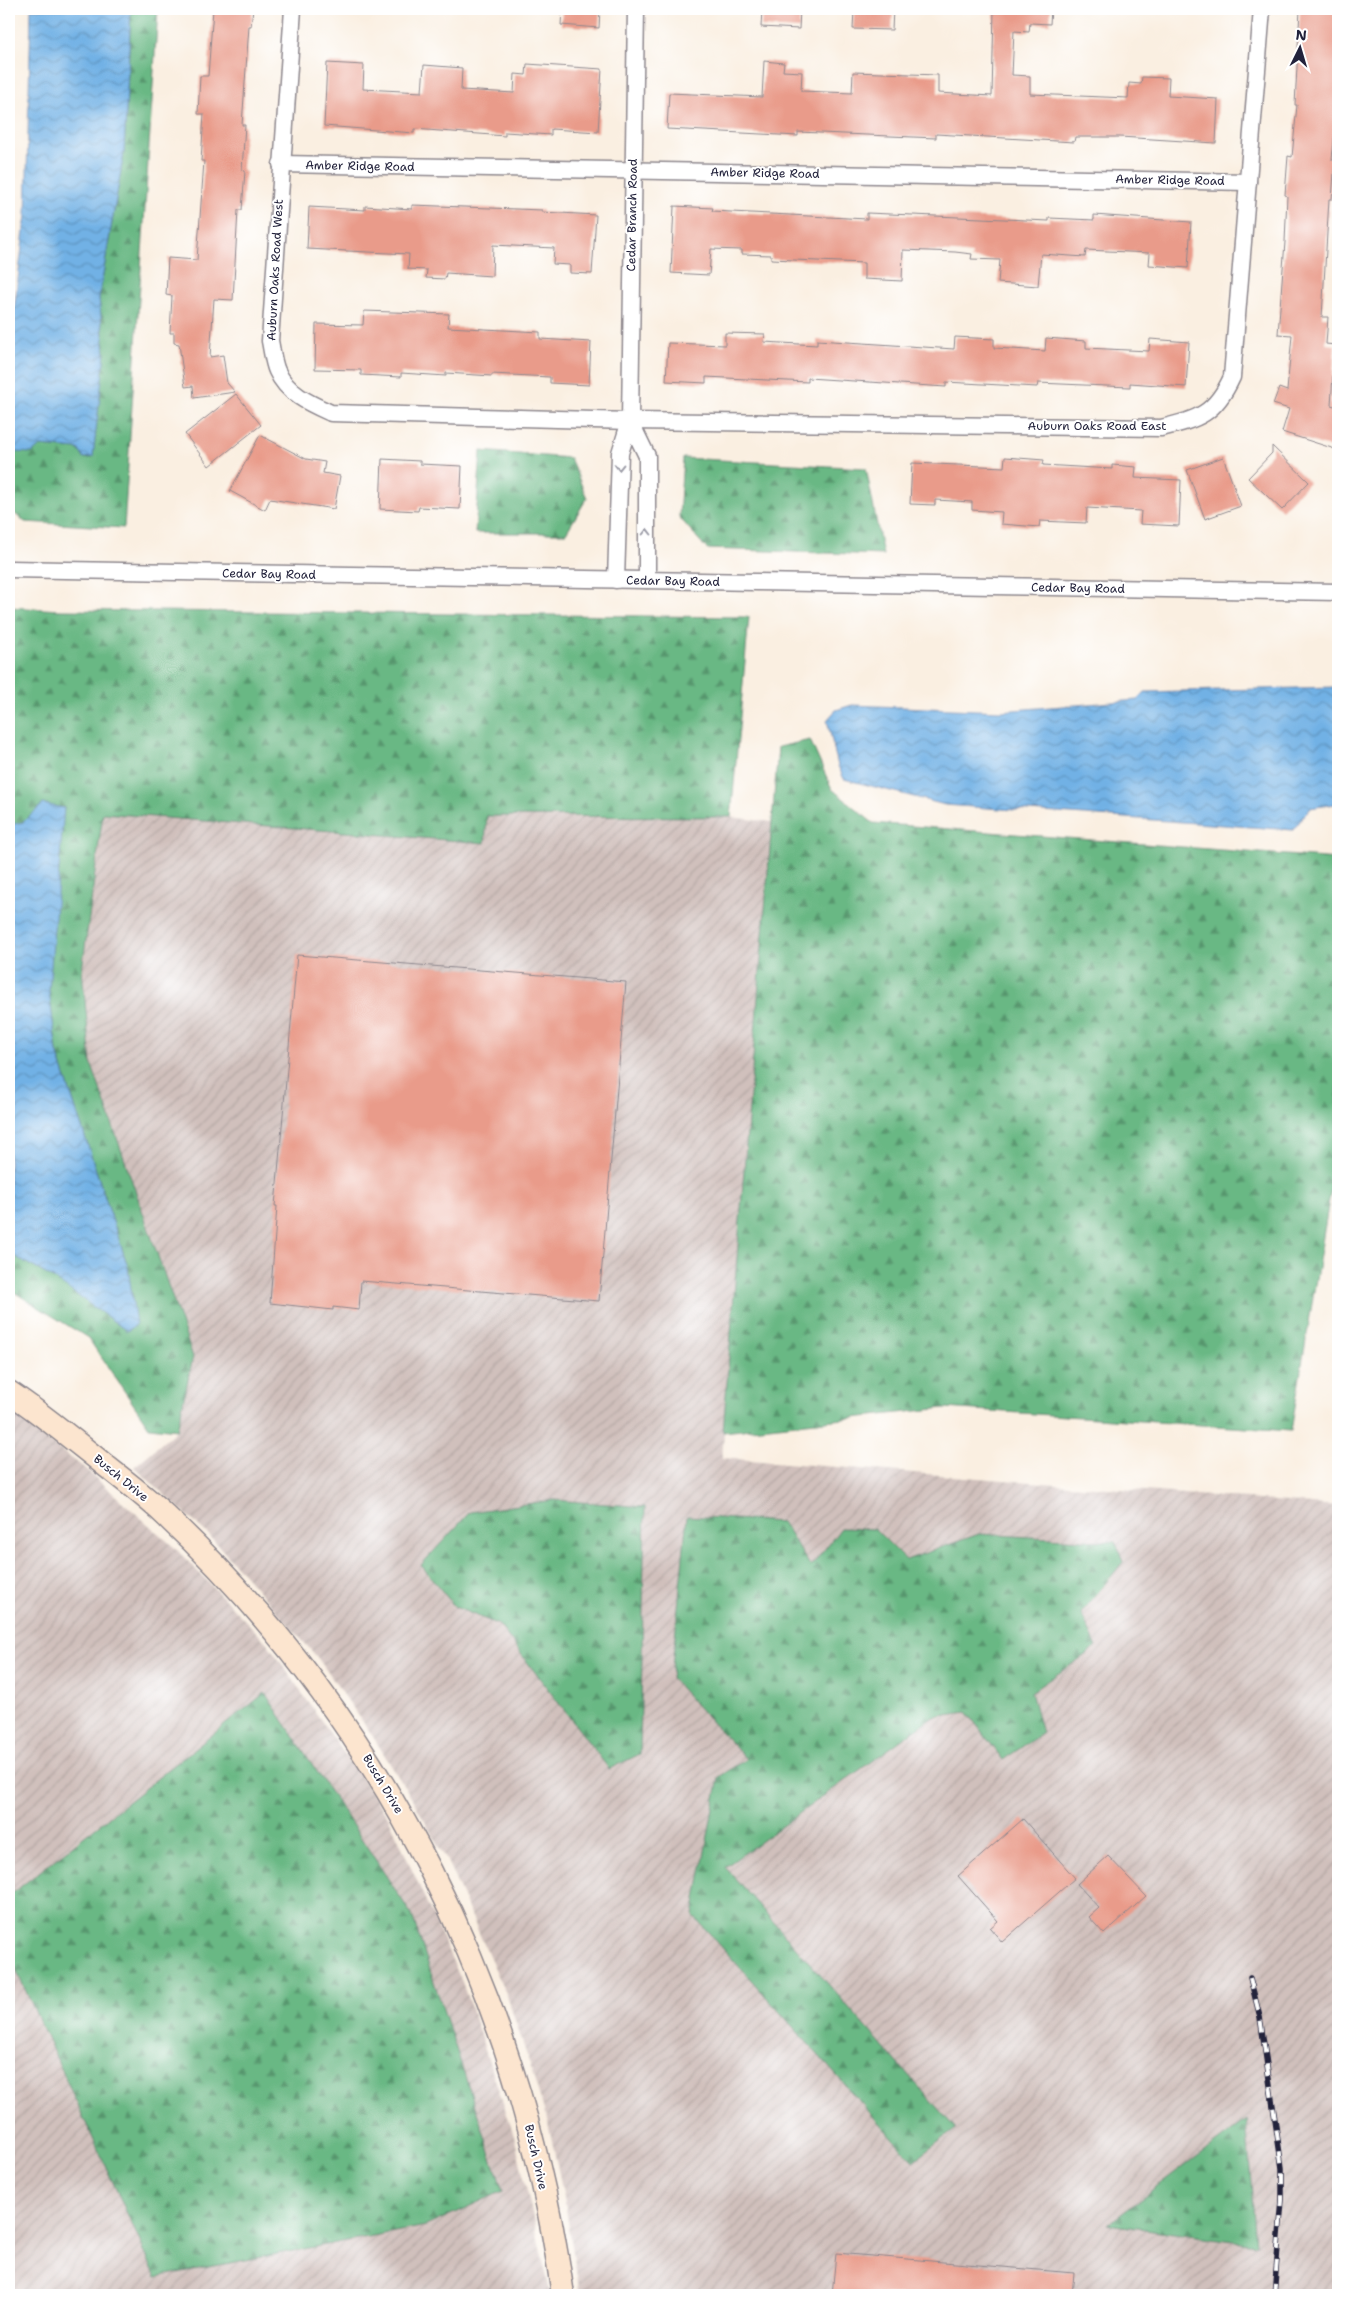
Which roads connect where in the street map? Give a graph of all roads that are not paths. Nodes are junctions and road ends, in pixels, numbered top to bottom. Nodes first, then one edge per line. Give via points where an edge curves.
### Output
1 (293, 9) edge
2 (636, 9) edge
3 (1262, 9) edge
4 (281, 164) junction
5 (632, 170) junction
6 (1248, 182) junction
7 (630, 420) junction
8 (9, 569) edge
9 (616, 580) junction
10 (648, 580) junction
11 (1338, 592) edge
12 (9, 1392) edge
13 (564, 2295) edge

1 - 4 street, Auburn Oaks Road West
2 - 5 street, Cedar Branch Road
3 - 6 street, Auburn Oaks Road East
4 - 5 street, Amber Ridge Road
4 - 7 street, Auburn Oaks Road West via 270,341 277,372 305,402 331,413
5 - 6 street, Amber Ridge Road
5 - 7 street, Cedar Branch Road
6 - 7 street, Auburn Oaks Road East via 1232,377 1223,396 1207,413 1185,422 1161,428
7 -> 9 street, Cedar Branch Road via 620,454
10 -> 7 street, Cedar Branch Road via 647,456
8 - 9 street, Cedar Bay Road
9 - 10 street, Cedar Bay Road
10 - 11 street, Cedar Bay Road
12 - 13 street, Busch Drive via 132,1487 200,1550 268,1624 371,1763 420,1847 458,1923 498,2021 531,2129

